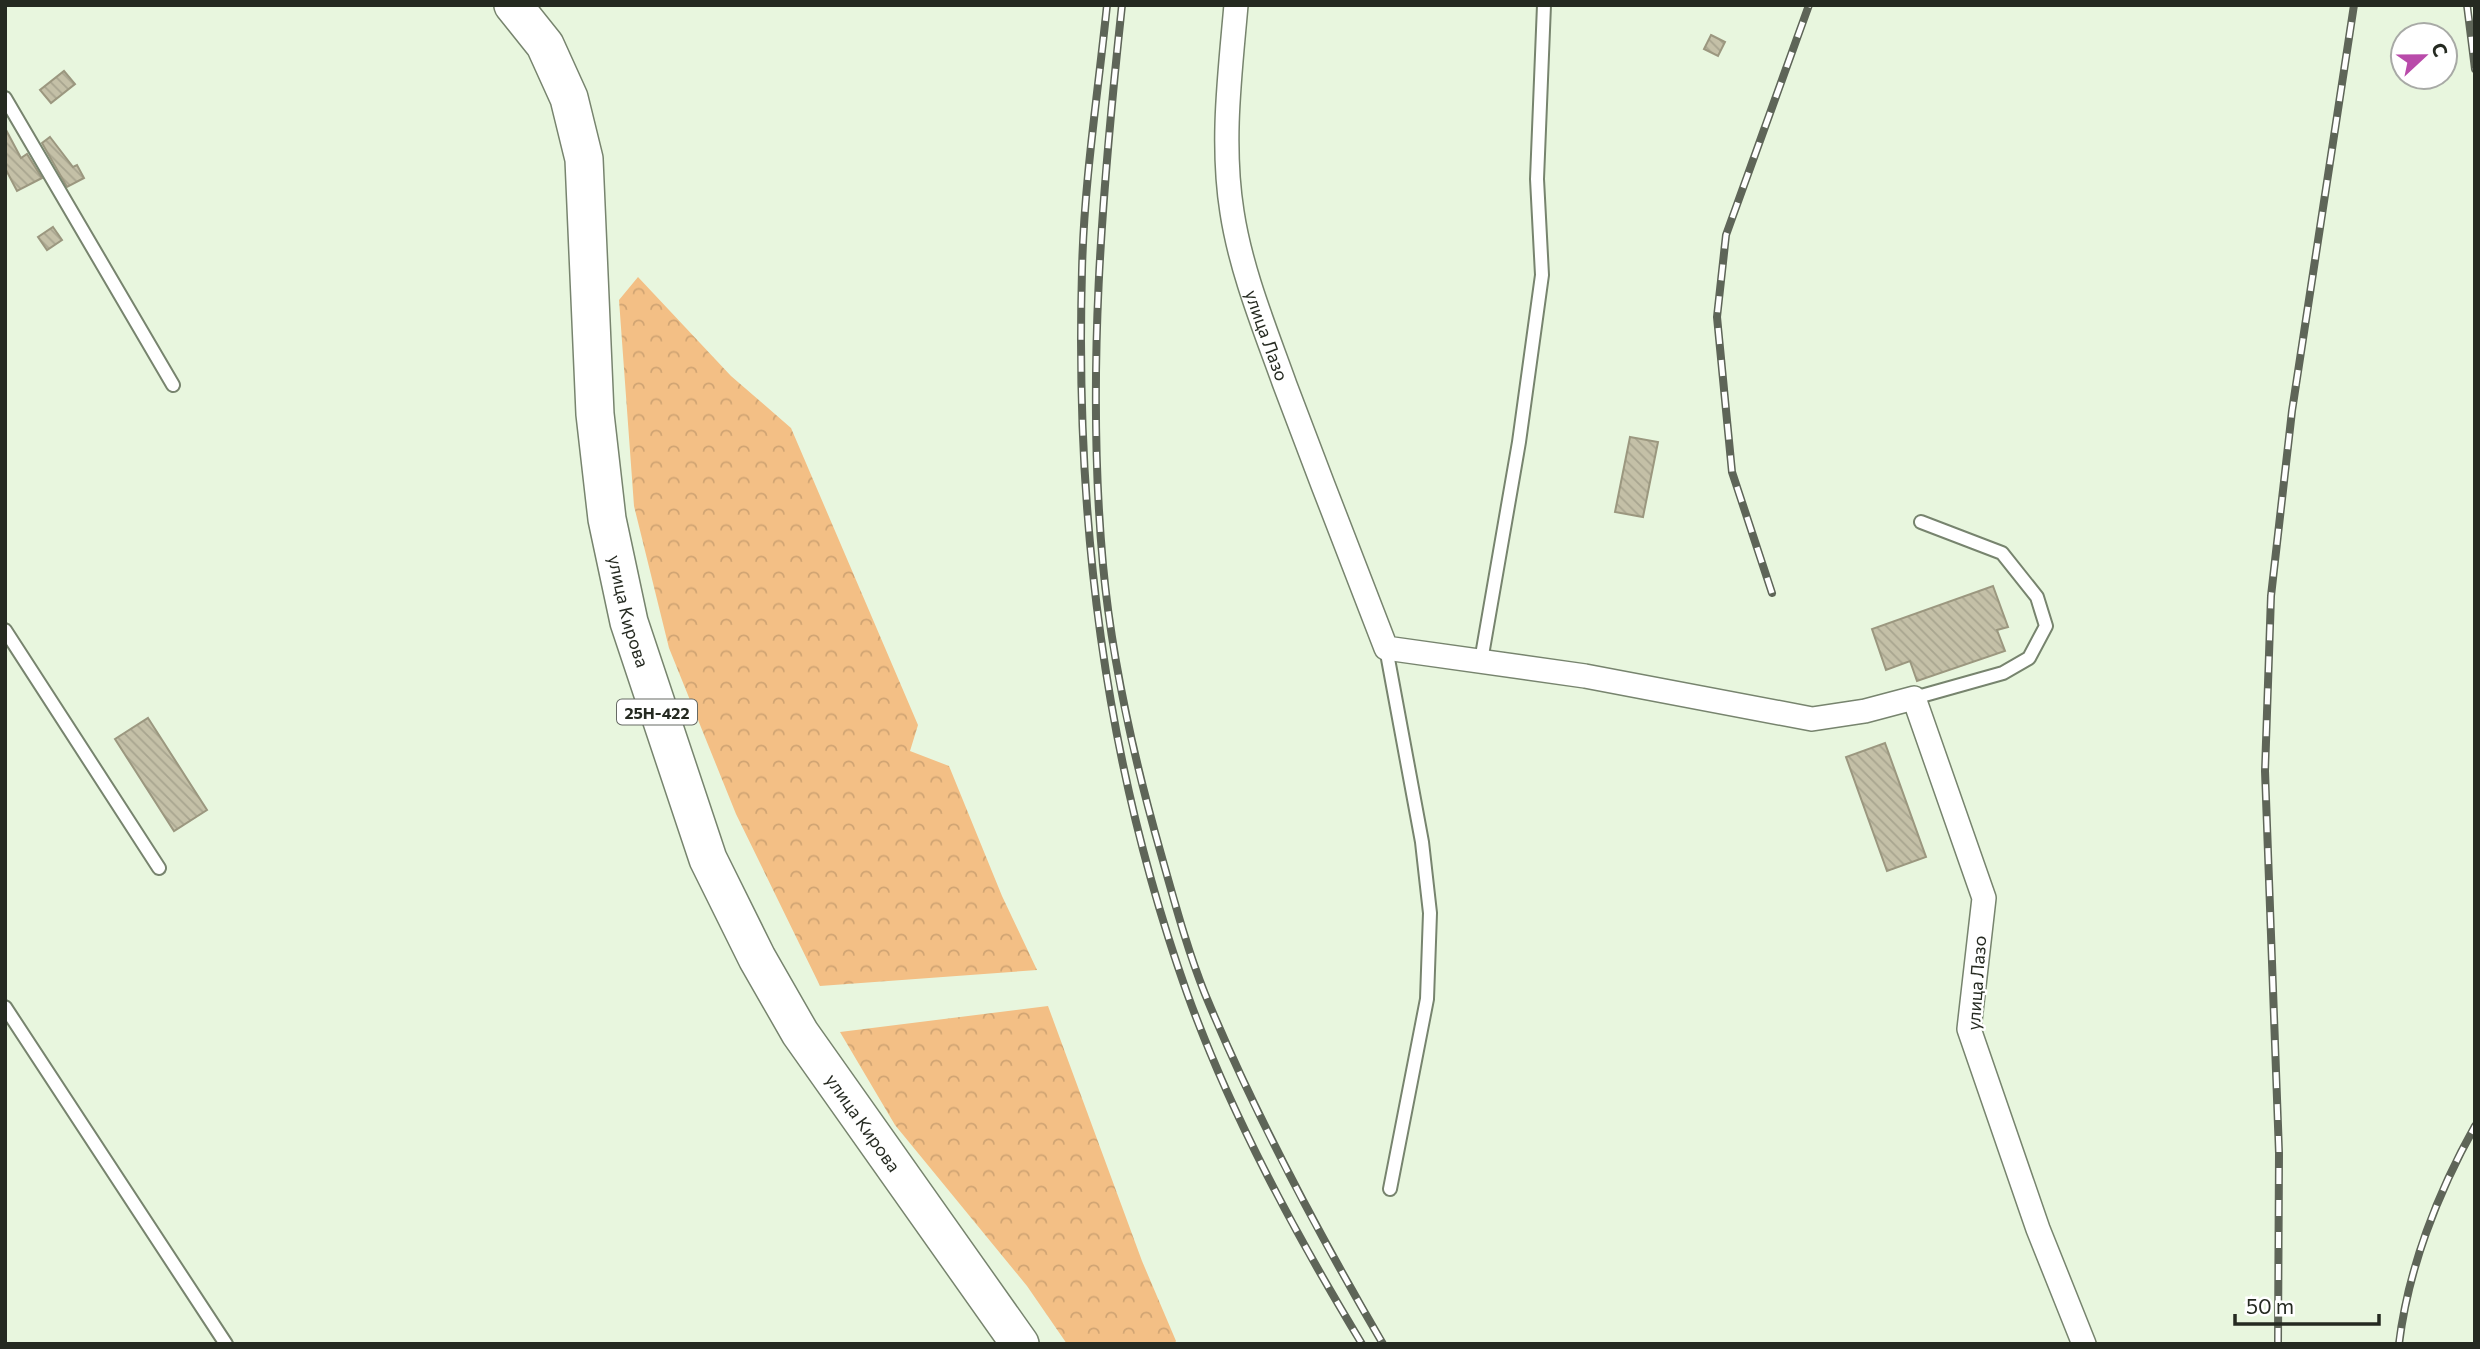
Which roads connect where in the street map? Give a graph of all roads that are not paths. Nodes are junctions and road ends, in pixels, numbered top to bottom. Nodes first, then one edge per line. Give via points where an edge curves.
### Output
1 (513, 5) edge
2 (1236, 5) edge
3 (1544, 5) edge
4 (5, 98) edge
5 (173, 385) dead end
6 (1921, 522) dead end
7 (5, 630) edge
8 (1386, 648) junction
9 (1481, 661) junction
10 (1914, 698) junction
11 (159, 868) dead end
12 (5, 1007) edge
13 (1390, 1189) dead end
14 (226, 1344) edge
15 (1020, 1344) edge
16 (2084, 1344) edge

1 - 15 main road, улица Кирова / 25Н-422 via 545,45 569,98 584,159 595,414 607,519 629,622 708,859 800,1033
2 - 8 street, улица Лазо via 1227,168 1242,258
3 - 9 lane via 1538,179 1542,275
4 - 5 lane
6 - 10 lane via 2002,553 2037,597 2046,626 2029,658 2003,673
7 - 11 lane
8 - 9 street
8 - 13 lane via 1422,842 1430,913 1427,999
9 - 10 street via 1812,719
10 - 16 street, улица Лазо via 1984,898 1969,1030 2038,1229
12 - 14 lane

